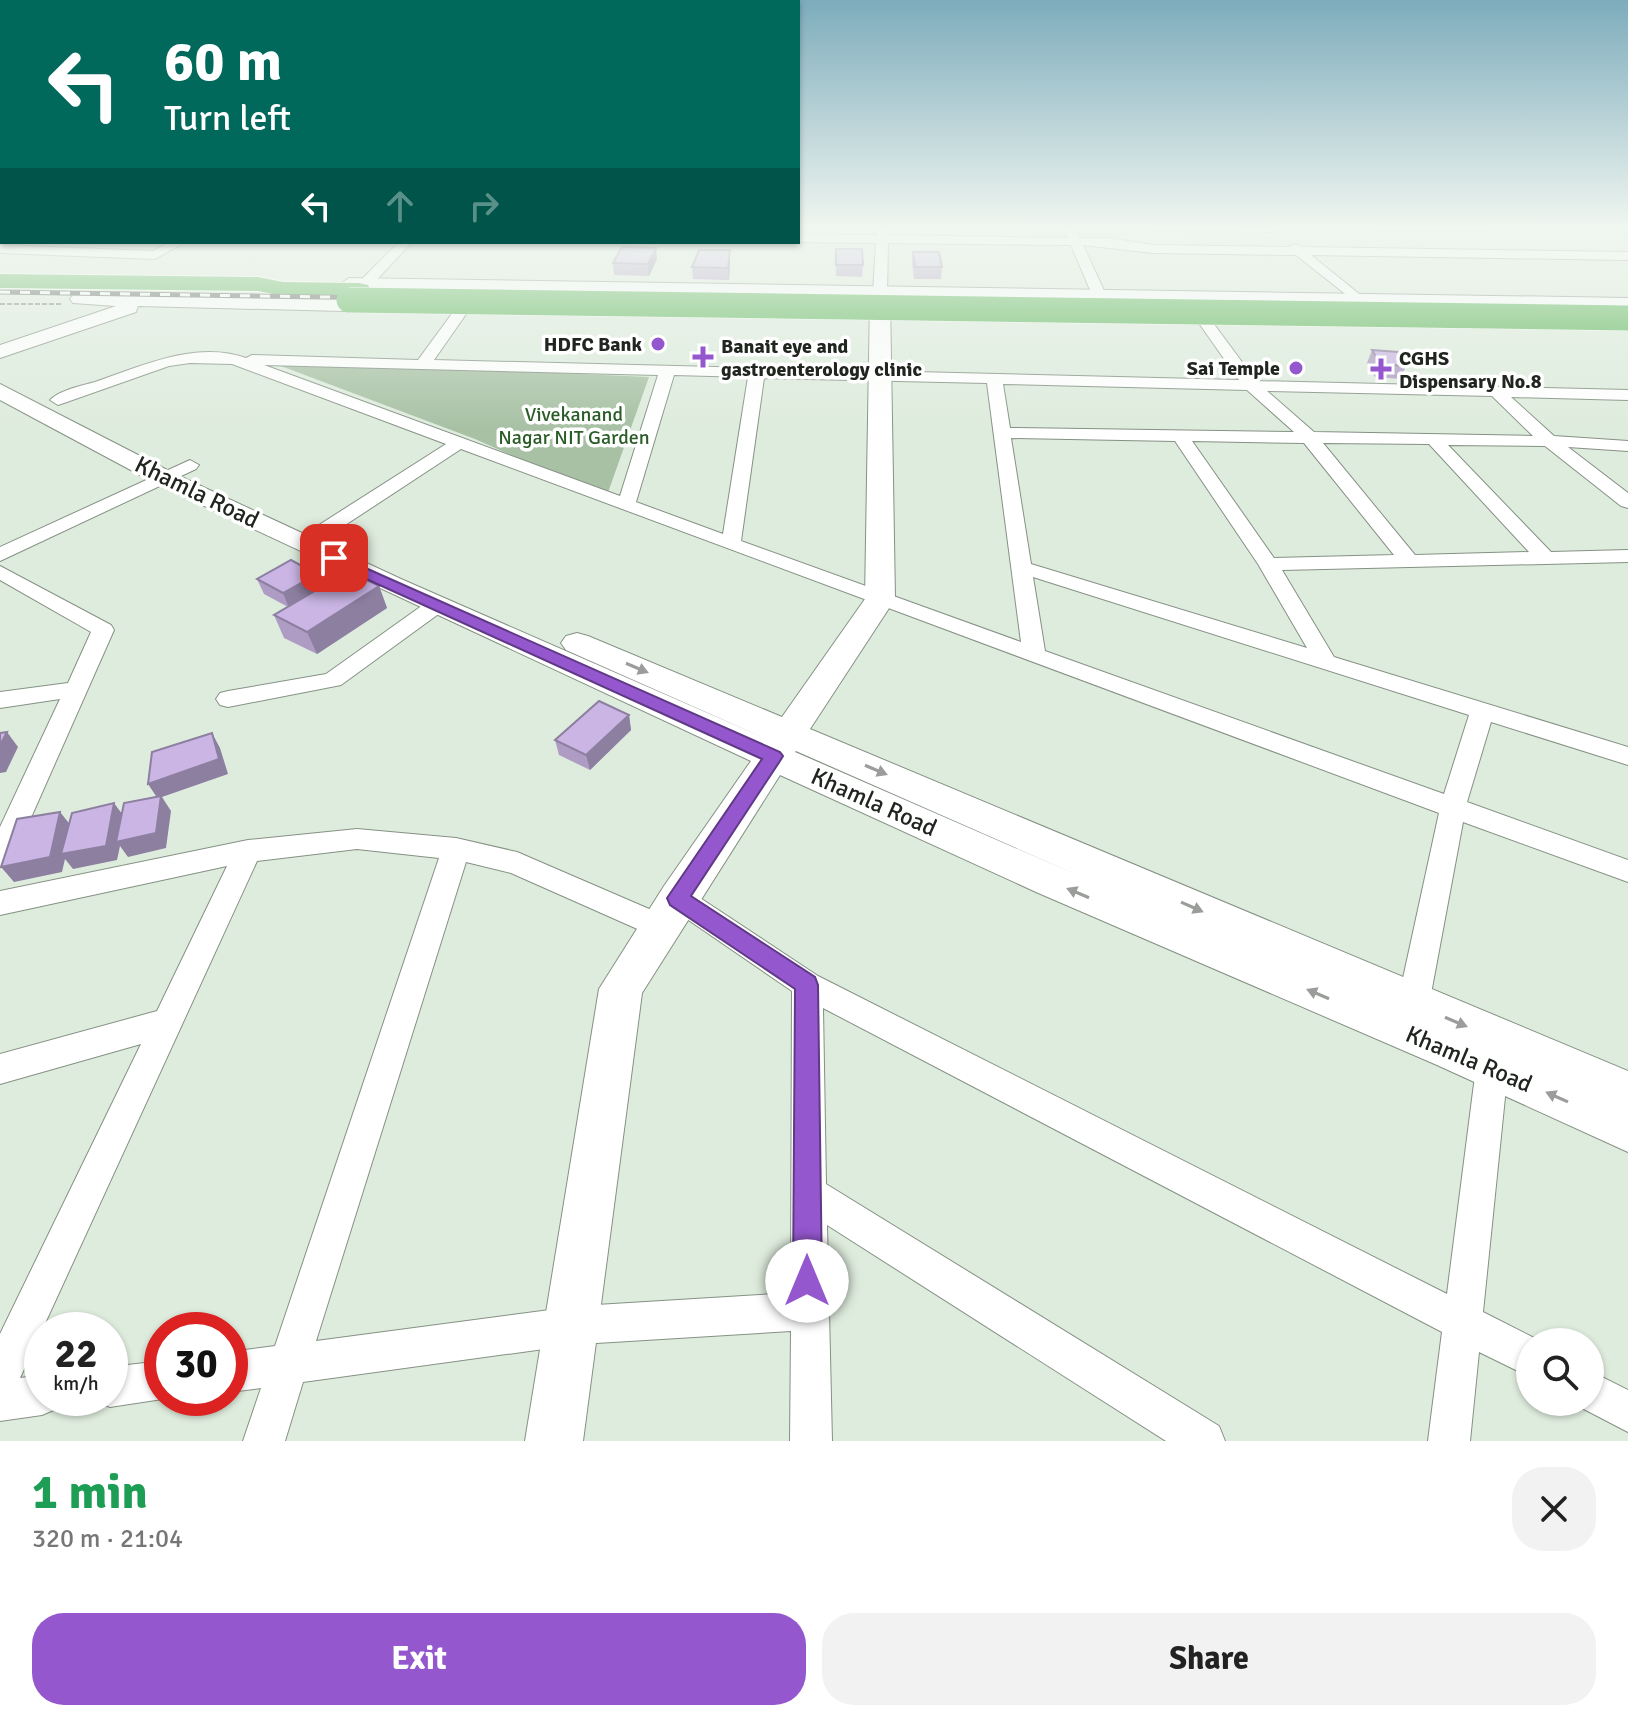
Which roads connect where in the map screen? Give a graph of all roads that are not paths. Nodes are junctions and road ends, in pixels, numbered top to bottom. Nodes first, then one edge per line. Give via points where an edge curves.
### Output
1 (102, 293) edge
2 (306, 293) edge
3 (543, 293) edge
4 (600, 293) edge
5 (880, 293) edge
6 (1098, 293) edge
7 (1350, 293) edge
8 (0, 296) edge
9 (1100, 297) junction
10 (80, 299) junction
11 (153, 300) junction
12 (1358, 300) junction
13 (880, 303) junction
14 (1628, 304) edge
15 (464, 307) junction
16 (1628, 311) edge
17 (1628, 318) edge
18 (1203, 319) junction
19 (1628, 326) edge
20 (0, 352) edge
21 (234, 359) junction
22 (423, 364) junction
23 (668, 369) junction
24 (0, 371) edge
25 (757, 371) junction
26 (880, 374) junction
27 (994, 378) junction
28 (1250, 384) junction
29 (0, 391) edge
30 (1497, 392) junction
31 (1628, 395) edge
32 (58, 400) junction
33 (1002, 433) junction
34 (1180, 436) junction
35 (1308, 436) junction
36 (1433, 439) junction
37 (1549, 441) junction
38 (459, 443) junction
39 (1628, 446) edge
40 (177, 471) junction
41 (1628, 502) edge
42 (626, 505) junction
43 (326, 529) junction
44 (731, 544) junction
45 (0, 555) edge
46 (1628, 556) edge
47 (1546, 558) junction
48 (1410, 562) junction
49 (1268, 564) junction
50 (1021, 567) junction
51 (0, 572) edge
52 (880, 599) junction
53 (437, 605) junction
54 (1034, 655) junction
55 (1325, 660) junction
56 (77, 689) junction
57 (228, 699) dead end
58 (0, 700) edge
59 (1483, 709) junction
60 (781, 744) junction
61 (1628, 756) edge
62 (1453, 807) junction
63 (456, 849) junction
64 (248, 851) junction
65 (0, 856) edge
66 (1628, 871) edge
67 (0, 903) edge
68 (669, 912) junction
69 (807, 985) junction
70 (1411, 1018) junction
71 (167, 1022) junction
72 (1492, 1068) junction
73 (0, 1069) edge
74 (1628, 1094) edge
75 (1628, 1128) edge
76 (807, 1192) junction
77 (807, 1311) junction
78 (1463, 1320) junction
79 (571, 1327) junction
80 (1516, 1349) edge
81 (289, 1365) junction
82 (248, 1370) edge
83 (0, 1377) edge
84 (24, 1398) edge
85 (1604, 1399) edge
86 (0, 1401) edge
87 (1628, 1412) edge
88 (264, 1441) edge
89 (554, 1441) edge
90 (811, 1441) edge
91 (1204, 1441) edge
92 (1449, 1441) edge

1 - 10 highway
2 - 17 highway, bridge
3 - 16 highway
4 - 13 street
5 - 13 street
6 - 9 street
7 - 12 street
8 - 10 highway
9 - 12 street
9 - 13 street
10 - 11 street
11 - 15 street
11 - 20 street
12 - 14 street
13 - 15 street
13 - 18 street
13 - 26 street
15 - 22 street
18 - 19 street
18 - 28 street
21 - 22 street
21 - 32 street via 166,362
21 - 38 street
22 - 23 street
23 - 25 street
23 - 42 street
24 - 32 street, Khamla Road
25 - 26 street
25 - 44 street
26 - 27 street
26 - 52 street
27 - 28 street
27 - 33 street
28 - 30 street
28 - 35 street
29 - 40 street, Khamla Road
30 - 31 street
30 - 37 street
32 - 40 street, Khamla Road
33 - 34 street
33 - 50 street
34 - 35 street
34 - 49 street
35 - 36 street
35 - 48 street
36 - 37 street
36 - 47 street
37 - 39 street
37 - 41 street
38 - 42 street
38 - 43 street
40 - 43 street, Khamla Road
40 - 45 street
40 - 53 street, Khamla Road
42 - 44 street
43 -> 60 street, Khamla Road via 583,646
44 - 52 street
46 - 47 street
47 - 48 street
48 - 49 street
49 - 55 street
50 - 54 street
50 - 55 street
51 - 56 street via 103,630
52 - 54 street
52 - 60 street
53 - 57 street via 333,680
53 - 60 street, Khamla Road
54 - 62 street
55 - 59 street
56 - 58 street
56 - 65 street
59 - 61 street
59 - 62 street
60 - 68 street
60 - 70 street, Khamla Road via 1050,881
62 - 66 street
62 - 70 street
63 - 64 street via 357,839
63 - 68 street
63 - 81 street
64 - 67 street
64 - 71 street
68 - 69 street
68 - 79 street via 621,989
69 - 76 street
69 - 78 street
70 - 72 street, Khamla Road
70 -> 74 street, Khamla Road
71 - 73 street
71 - 83 street
75 -> 72 street, Khamla Road
72 - 78 street
76 - 77 street
76 - 91 street
77 - 79 street
77 - 90 street
78 - 80 street
78 - 92 street
79 - 81 street
79 - 89 street
81 - 82 street
81 - 88 street
84 - 86 street
85 - 87 street

